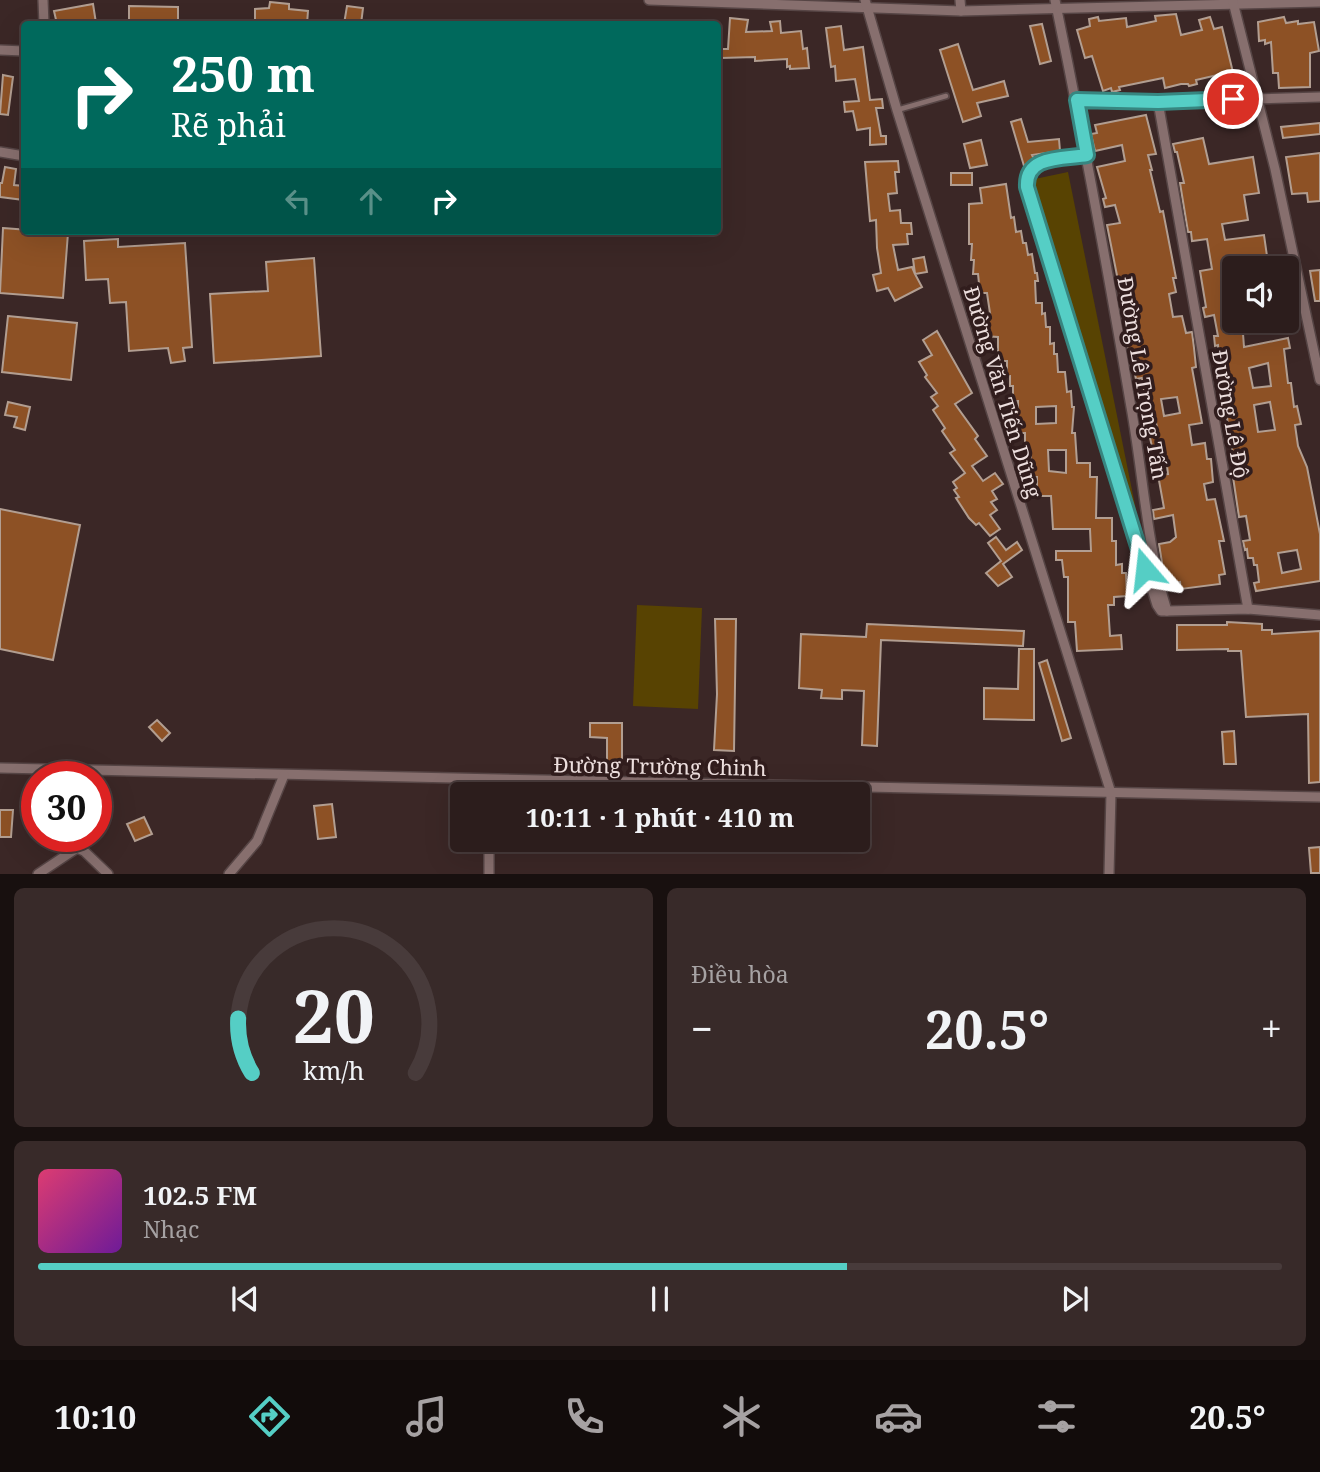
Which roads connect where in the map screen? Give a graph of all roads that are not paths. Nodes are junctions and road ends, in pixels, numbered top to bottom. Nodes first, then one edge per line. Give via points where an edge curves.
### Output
1 (43, 0) edge
2 (649, 0) edge
3 (960, 0) edge
4 (1320, 2) edge
5 (1147, 3) edge
6 (1233, 3) edge
7 (866, 4) edge
8 (1056, 4) edge
9 (961, 11) junction
10 (44, 21) edge
11 (0, 50) edge
12 (21, 51) edge
13 (946, 96) dead end
14 (1320, 97) edge
15 (1258, 98) junction
16 (1077, 100) junction
17 (1158, 102) junction
18 (897, 110) junction
19 (0, 152) edge
20 (1087, 155) junction
21 (21, 156) edge
22 (1320, 380) edge
23 (1248, 608) junction
24 (1167, 611) junction
25 (1320, 615) edge
26 (0, 768) edge
27 (284, 775) junction
28 (490, 779) joint
29 (1111, 793) junction
30 (1320, 797) edge
31 (489, 852) edge
32 (38, 873) edge
33 (108, 873) edge
34 (229, 873) edge
35 (489, 873) edge
36 (1109, 873) edge

1 - 10 street
2 - 7 street
3 - 9 street
4 - 6 street
5 - 6 street
5 - 8 street
6 - 15 street
7 - 9 street
7 - 18 street, Đường Văn Tiến Dũng
8 - 9 street
8 - 16 street, Đường Lê Trọng Tấn
11 - 12 street
13 - 18 lane
14 - 15 street
15 - 17 street
15 - 22 street
16 - 17 street
16 - 20 street, Đường Lê Trọng Tấn
17 - 23 street, Đường Lê Độ
18 - 29 street, Đường Văn Tiến Dũng
19 - 21 street
20 - 24 street, Đường Lê Trọng Tấn
20 - 24 street via 1034,165 1026,177 1027,187 1153,595 1161,611
23 - 24 street
23 - 25 street
26 - 27 street, Đường Trường Chinh
27 - 28 street, Đường Trường Chinh
27 - 34 street via 257,841
28 - 29 street, Đường Trường Chinh
29 - 30 street, Đường Trường Chinh
29 - 36 street, Đường Văn Tiến Dũng
31 - 35 street
32 - 33 street via 77,848

